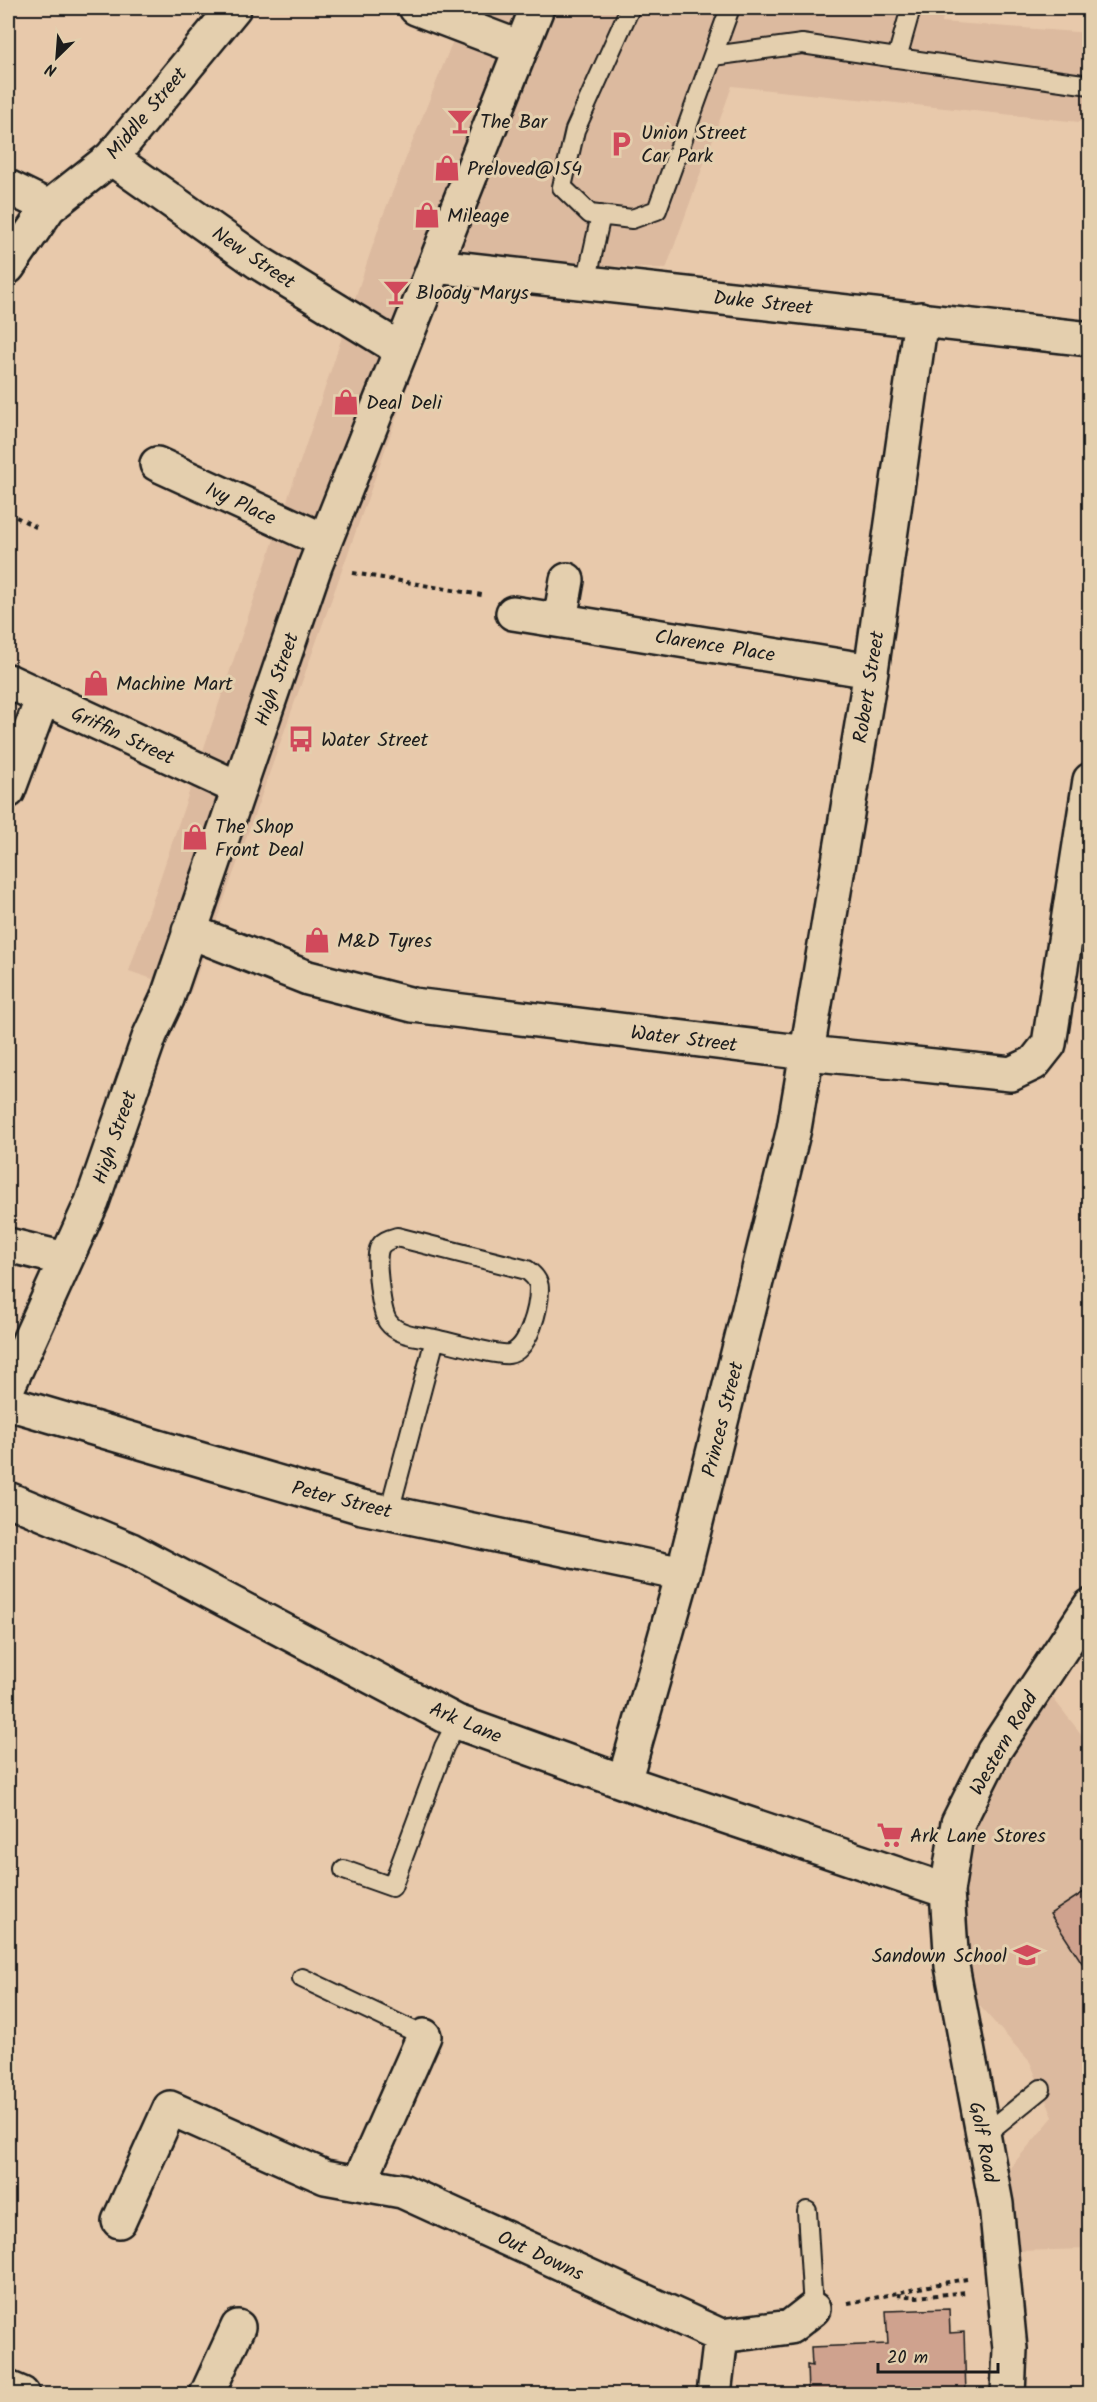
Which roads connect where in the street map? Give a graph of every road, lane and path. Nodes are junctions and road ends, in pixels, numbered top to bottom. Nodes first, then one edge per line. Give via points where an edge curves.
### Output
1 (234, 8) edge
2 (416, 8) edge
3 (537, 8) edge
4 (630, 8) edge
5 (730, 8) edge
6 (911, 8) edge
7 (521, 48) junction
8 (713, 56) junction
9 (897, 58) junction
10 (1089, 85) edge
11 (111, 158) junction
12 (8, 187) edge
13 (49, 207) junction
14 (601, 215) junction
15 (435, 266) junction
16 (8, 267) edge
17 (586, 283) junction
18 (921, 320) junction
19 (1089, 339) edge
20 (400, 349) junction
21 (158, 464) dead end
22 (8, 513) edge
23 (38, 528) dead end
24 (320, 554) junction
25 (567, 580) dead end
26 (513, 613) joint
27 (560, 620) junction
28 (871, 671) junction
29 (8, 681) edge
30 (43, 697) junction
31 (1089, 780) edge
32 (238, 788) junction
33 (8, 791) edge
34 (189, 931) junction
35 (808, 1053) junction
36 (8, 1245) edge
37 (65, 1259) junction
38 (435, 1339) junction
39 (15, 1349) edge
40 (8, 1387) edge
41 (8, 1403) edge
42 (8, 1499) edge
43 (389, 1512) junction
44 (683, 1574) junction
45 (1089, 1606) edge
46 (458, 1722) junction
47 (624, 1782) junction
48 (344, 1869) dead end
49 (947, 1891) junction
50 (302, 1978) dead end
51 (424, 2036) joint
52 (1041, 2089) dead end
53 (983, 2136) junction
54 (359, 2183) junction
55 (807, 2211) dead end
56 (120, 2221) dead end
57 (975, 2278) dead end
58 (958, 2293) dead end
59 (896, 2295) junction
60 (813, 2309) junction
61 (238, 2327) dead end
62 (721, 2336) junction
63 (8, 2388) edge
64 (22, 2394) edge
65 (207, 2394) edge
66 (714, 2394) edge
67 (1008, 2394) edge

1 - 11 street, Middle Street
2 - 7 street
3 - 7 street, High Street
4 - 14 lane via 575,130 562,187 590,214
5 - 8 lane
6 - 9 lane
7 - 15 street, High Street
8 - 9 lane via 802,44
8 - 14 lane via 657,210 632,219
9 - 10 lane
11 - 13 street, Middle Street
11 - 20 street, New Street via 258,262
12 - 13 street
13 - 16 street, Middle Street
14 - 17 lane
15 - 17 street, Duke Street
15 - 20 street, High Street
17 - 18 street, Duke Street
18 - 19 street, Duke Street
18 - 28 street, Robert Street
20 - 24 street, High Street
21 - 24 street, Ivy Place
22 - 23 path
24 - 26 path via 489,597
24 - 32 street, High Street
25 - 27 street
26 - 27 street, Clarence Place
27 - 28 street, Clarence Place
28 - 35 street, Robert Street
29 - 30 street, Griffin Street
30 - 32 street, Griffin Street
30 - 33 street
31 - 35 street, Water Street via 1049,1044 1034,1063 1011,1074
32 - 34 street, High Street
34 - 35 street, Water Street via 308,978 413,1005
34 - 37 street, High Street via 92,1202
35 - 44 street, Princes Street via 794,1129
36 - 37 street
37 - 39 street, High Street
38 - 38 lane via 508,1354 522,1347 531,1329 539,1289 536,1277 527,1270 397,1237 385,1241 379,1250 381,1303 388,1322 399,1332
38 - 43 lane
39 - 40 street, High Street
41 - 43 street, Peter Street
42 - 46 street, Ark Lane via 131,1550
43 - 44 street, Peter Street
44 - 47 street, Princes Street
45 - 49 street, Western Road via 994,1751 958,1823
46 - 47 street, Ark Lane
46 - 48 lane via 444,1748 392,1887
47 - 49 street, Ark Lane
49 - 53 street, Golf Road via 952,1966
50 - 51 lane
51 - 54 street
52 - 53 lane
53 - 67 street, Golf Road via 996,2204 1009,2337
54 - 56 street, Out Downs via 325,2177 170,2108
54 - 62 street, Out Downs via 402,2192
55 - 60 lane
57 - 59 path via 915,2287
58 - 59 path
59 - 60 path
60 - 62 street via 790,2327
61 - 65 street
62 - 66 street
63 - 64 street

